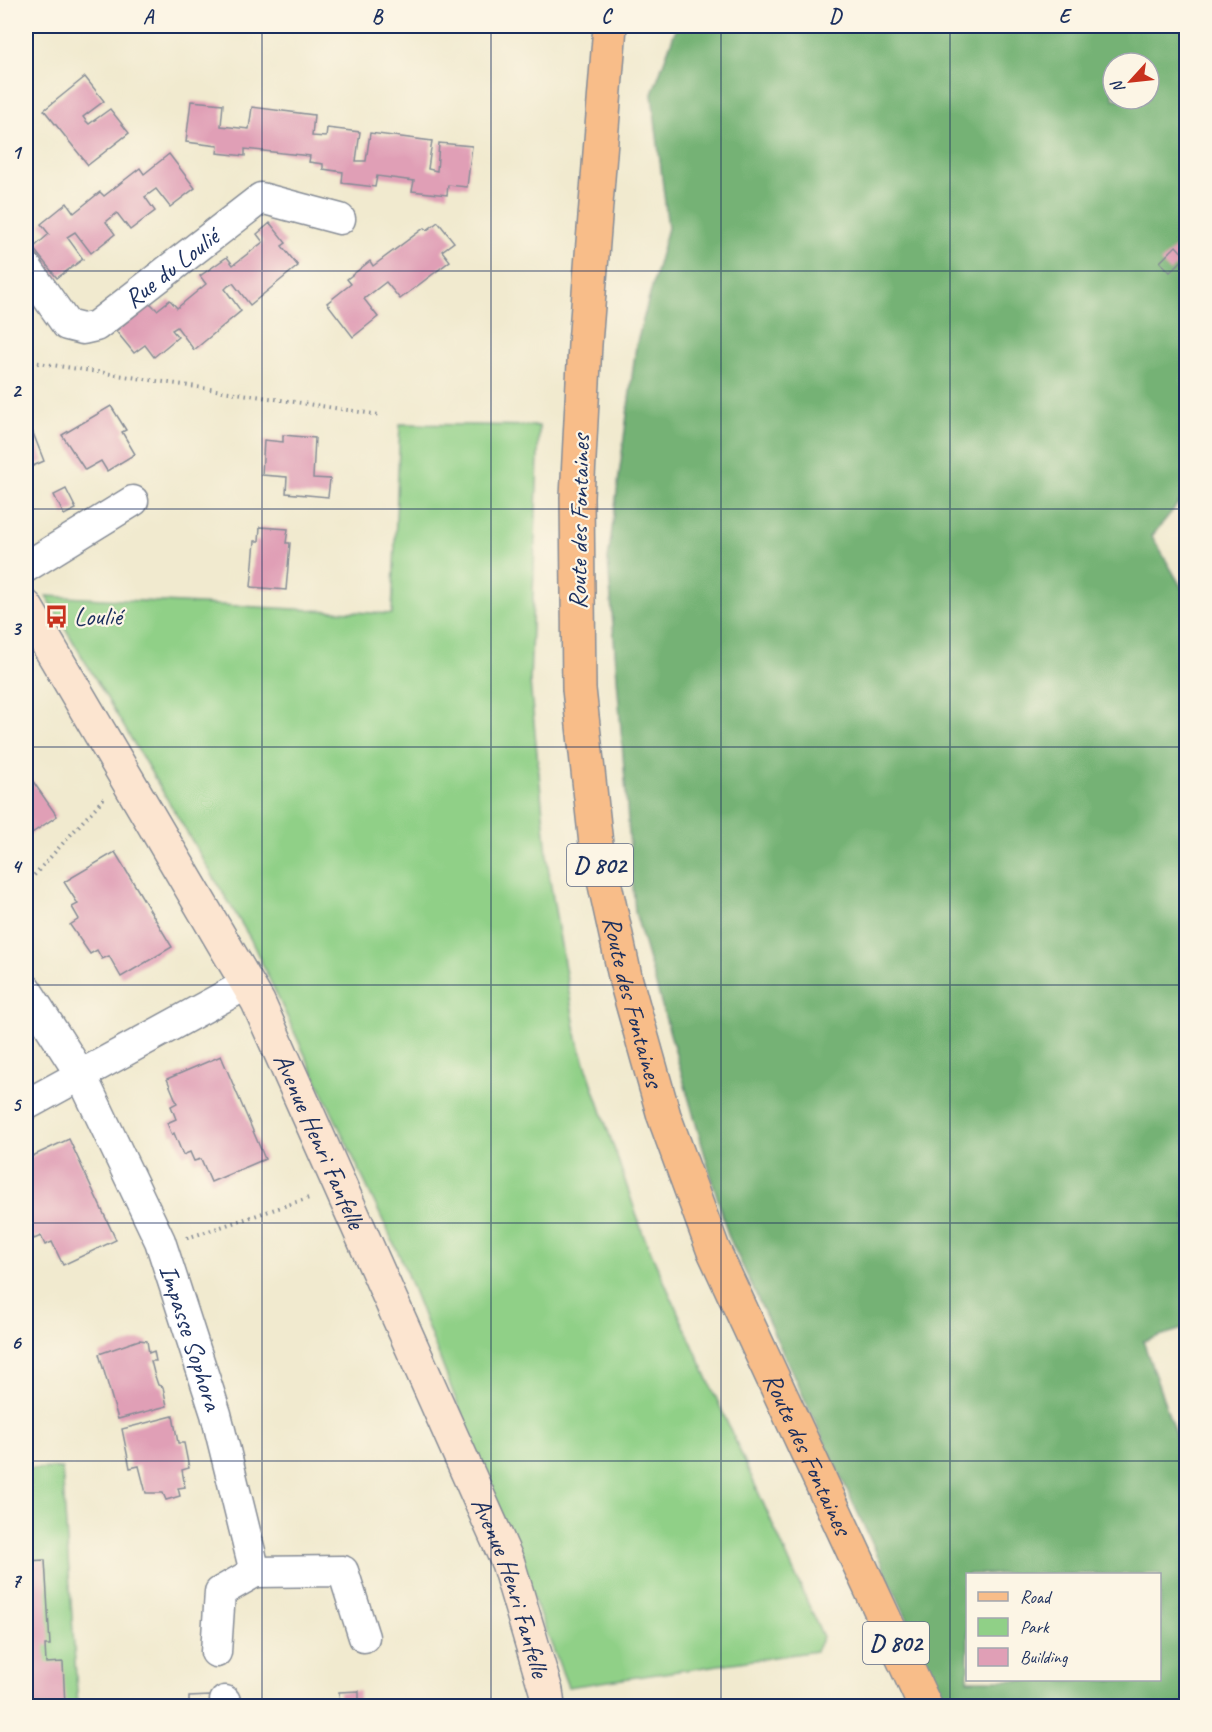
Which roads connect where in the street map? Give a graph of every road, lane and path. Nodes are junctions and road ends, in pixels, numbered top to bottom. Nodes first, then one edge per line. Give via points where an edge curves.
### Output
1 (610, 26) edge
2 (340, 219) dead end
3 (26, 267) edge
4 (26, 361) edge
5 (380, 415) dead end
6 (133, 501) dead end
7 (26, 567) edge
8 (26, 607) edge
9 (124, 776) junction
10 (26, 884) edge
11 (247, 984) junction
12 (26, 989) edge
13 (82, 1077) junction
14 (26, 1105) edge
15 (340, 1188) junction
16 (161, 1246) junction
17 (255, 1572) junction
18 (364, 1637) dead end
19 (216, 1652) dead end
20 (548, 1707) edge
21 (925, 1707) edge

1 - 21 main road, Route des Fontaines / D 802 via 577,497 579,689 596,844 626,981 661,1105 713,1249
2 - 3 street, Rue du Loulié via 261,198 96,326 83,329 68,325
4 - 5 path
6 - 7 street
8 - 9 street, Avenue Henri Fanfelle
9 - 10 path
9 - 11 street, Avenue Henri Fanfelle
11 - 13 street
11 - 15 street, Avenue Henri Fanfelle
12 - 13 street, Impasse Sophora
13 - 14 street
13 - 16 street, Impasse Sophora
15 - 16 path
15 - 20 street, Avenue Henri Fanfelle via 508,1563
16 - 17 street, Impasse Sophora via 216,1414
17 - 18 street via 343,1571
17 - 19 street via 220,1592

